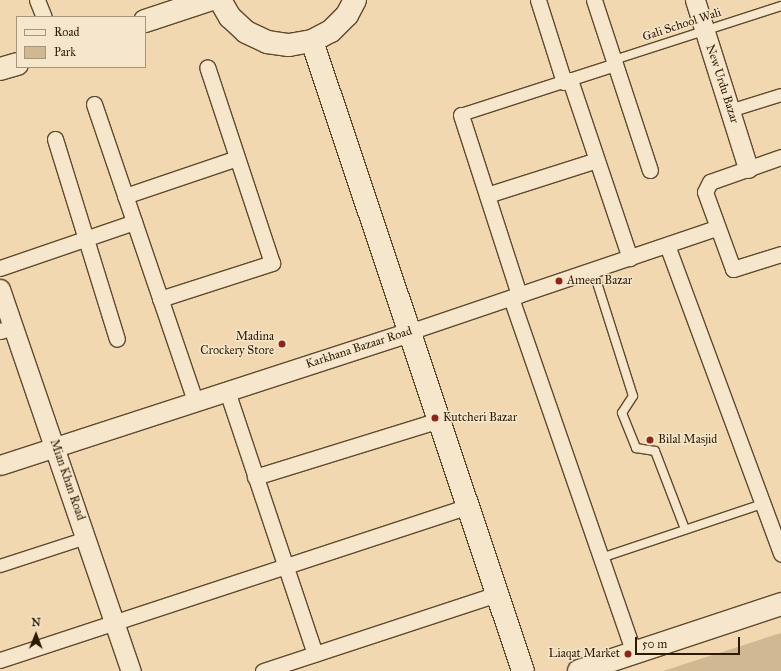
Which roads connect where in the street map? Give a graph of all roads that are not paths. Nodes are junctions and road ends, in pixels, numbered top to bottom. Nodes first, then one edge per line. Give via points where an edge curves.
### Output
1 (37, 0) edge
2 (209, 0) edge
3 (220, 0) edge
4 (355, 0) edge
5 (538, 0) edge
6 (594, 0) edge
7 (695, 0) edge
8 (781, 6) edge
9 (44, 16) edge
10 (146, 21) edge
11 (704, 30) junction
12 (312, 41) junction
13 (615, 62) junction
14 (16, 64) edge
15 (207, 67) dead end
16 (0, 69) edge
17 (567, 81) junction
18 (781, 95) edge
19 (94, 104) dead end
20 (730, 111) junction
21 (461, 115) joint
22 (55, 139) dead end
23 (781, 157) edge
24 (237, 158) junction
25 (597, 160) junction
26 (748, 168) junction
27 (650, 170) dead end
28 (487, 195) junction
29 (125, 196) junction
30 (134, 222) junction
31 (716, 228) junction
32 (86, 238) junction
33 (667, 245) junction
34 (630, 258) junction
35 (780, 258) edge
36 (0, 268) edge
37 (593, 270) junction
38 (0, 289) edge
39 (515, 296) junction
40 (160, 299) junction
41 (7, 329) edge
42 (409, 332) junction
43 (117, 339) dead end
44 (226, 391) junction
45 (195, 401) junction
46 (439, 420) junction
47 (56, 446) junction
48 (0, 465) edge
49 (256, 477) junction
50 (762, 504) junction
51 (468, 506) junction
52 (685, 530) junction
53 (86, 538) junction
54 (781, 554) edge
55 (601, 558) junction
56 (0, 566) edge
57 (286, 567) junction
58 (497, 594) junction
59 (781, 604) edge
60 (115, 622) junction
61 (634, 653) junction
62 (315, 654) junction
63 (0, 660) edge
64 (131, 671) edge
65 (263, 671) edge
66 (523, 671) edge
67 (579, 671) edge

1 - 9 street
2 - 10 main road
3 - 12 main road via 230,17 246,32 267,42 289,45
4 - 12 main road via 347,15 331,31
5 - 17 street
6 - 13 street
7 - 11 street, New Urdu Bazar
8 - 11 lane, Gali School Wali
11 - 13 lane, Gali School Wali
11 - 20 street, New Urdu Bazar
12 - 42 main road
13 - 17 street
13 - 27 street
14 - 16 main road
15 - 24 street
17 - 21 street
17 - 25 street
18 - 20 street
19 - 29 street
20 - 26 street, New Urdu Bazar
21 - 28 street
22 - 32 street
23 - 26 street
24 - 29 street
24 - 40 street via 272,263
25 - 28 street
25 - 34 street
26 - 31 street via 705,187
28 - 39 street
29 - 30 street
30 - 32 street
30 - 40 street
31 - 33 street, Karkhana Bazaar Road
31 - 35 street via 734,269
32 - 36 street
32 - 43 street
33 - 34 street, Karkhana Bazaar Road
33 - 50 street
34 - 37 street, Karkhana Bazaar Road
37 - 39 street, Karkhana Bazaar Road
37 - 52 lane via 633,396 622,413 636,448 655,451
38 - 41 street, Mian Khan Road
39 - 42 street, Karkhana Bazaar Road
39 - 55 street
40 - 45 street
41 - 47 street, Mian Khan Road
42 - 44 street, Karkhana Bazaar Road
42 - 46 main road
44 - 45 street, Karkhana Bazaar Road
44 - 49 street
45 - 47 street, Karkhana Bazaar Road
46 - 49 street
46 - 51 main road
47 - 48 street, Karkhana Bazaar Road
47 - 53 street, Mian Khan Road
49 - 57 street
50 - 52 lane
50 - 54 street
51 - 57 street
51 - 58 main road
52 - 55 lane
53 - 56 street
53 - 60 street, Mian Khan Road
55 - 61 street
57 - 60 street
57 - 62 street
58 - 62 street
58 - 66 main road
59 - 61 main road
60 - 63 street
60 - 64 street, Mian Khan Road
61 - 67 main road
62 - 65 street

